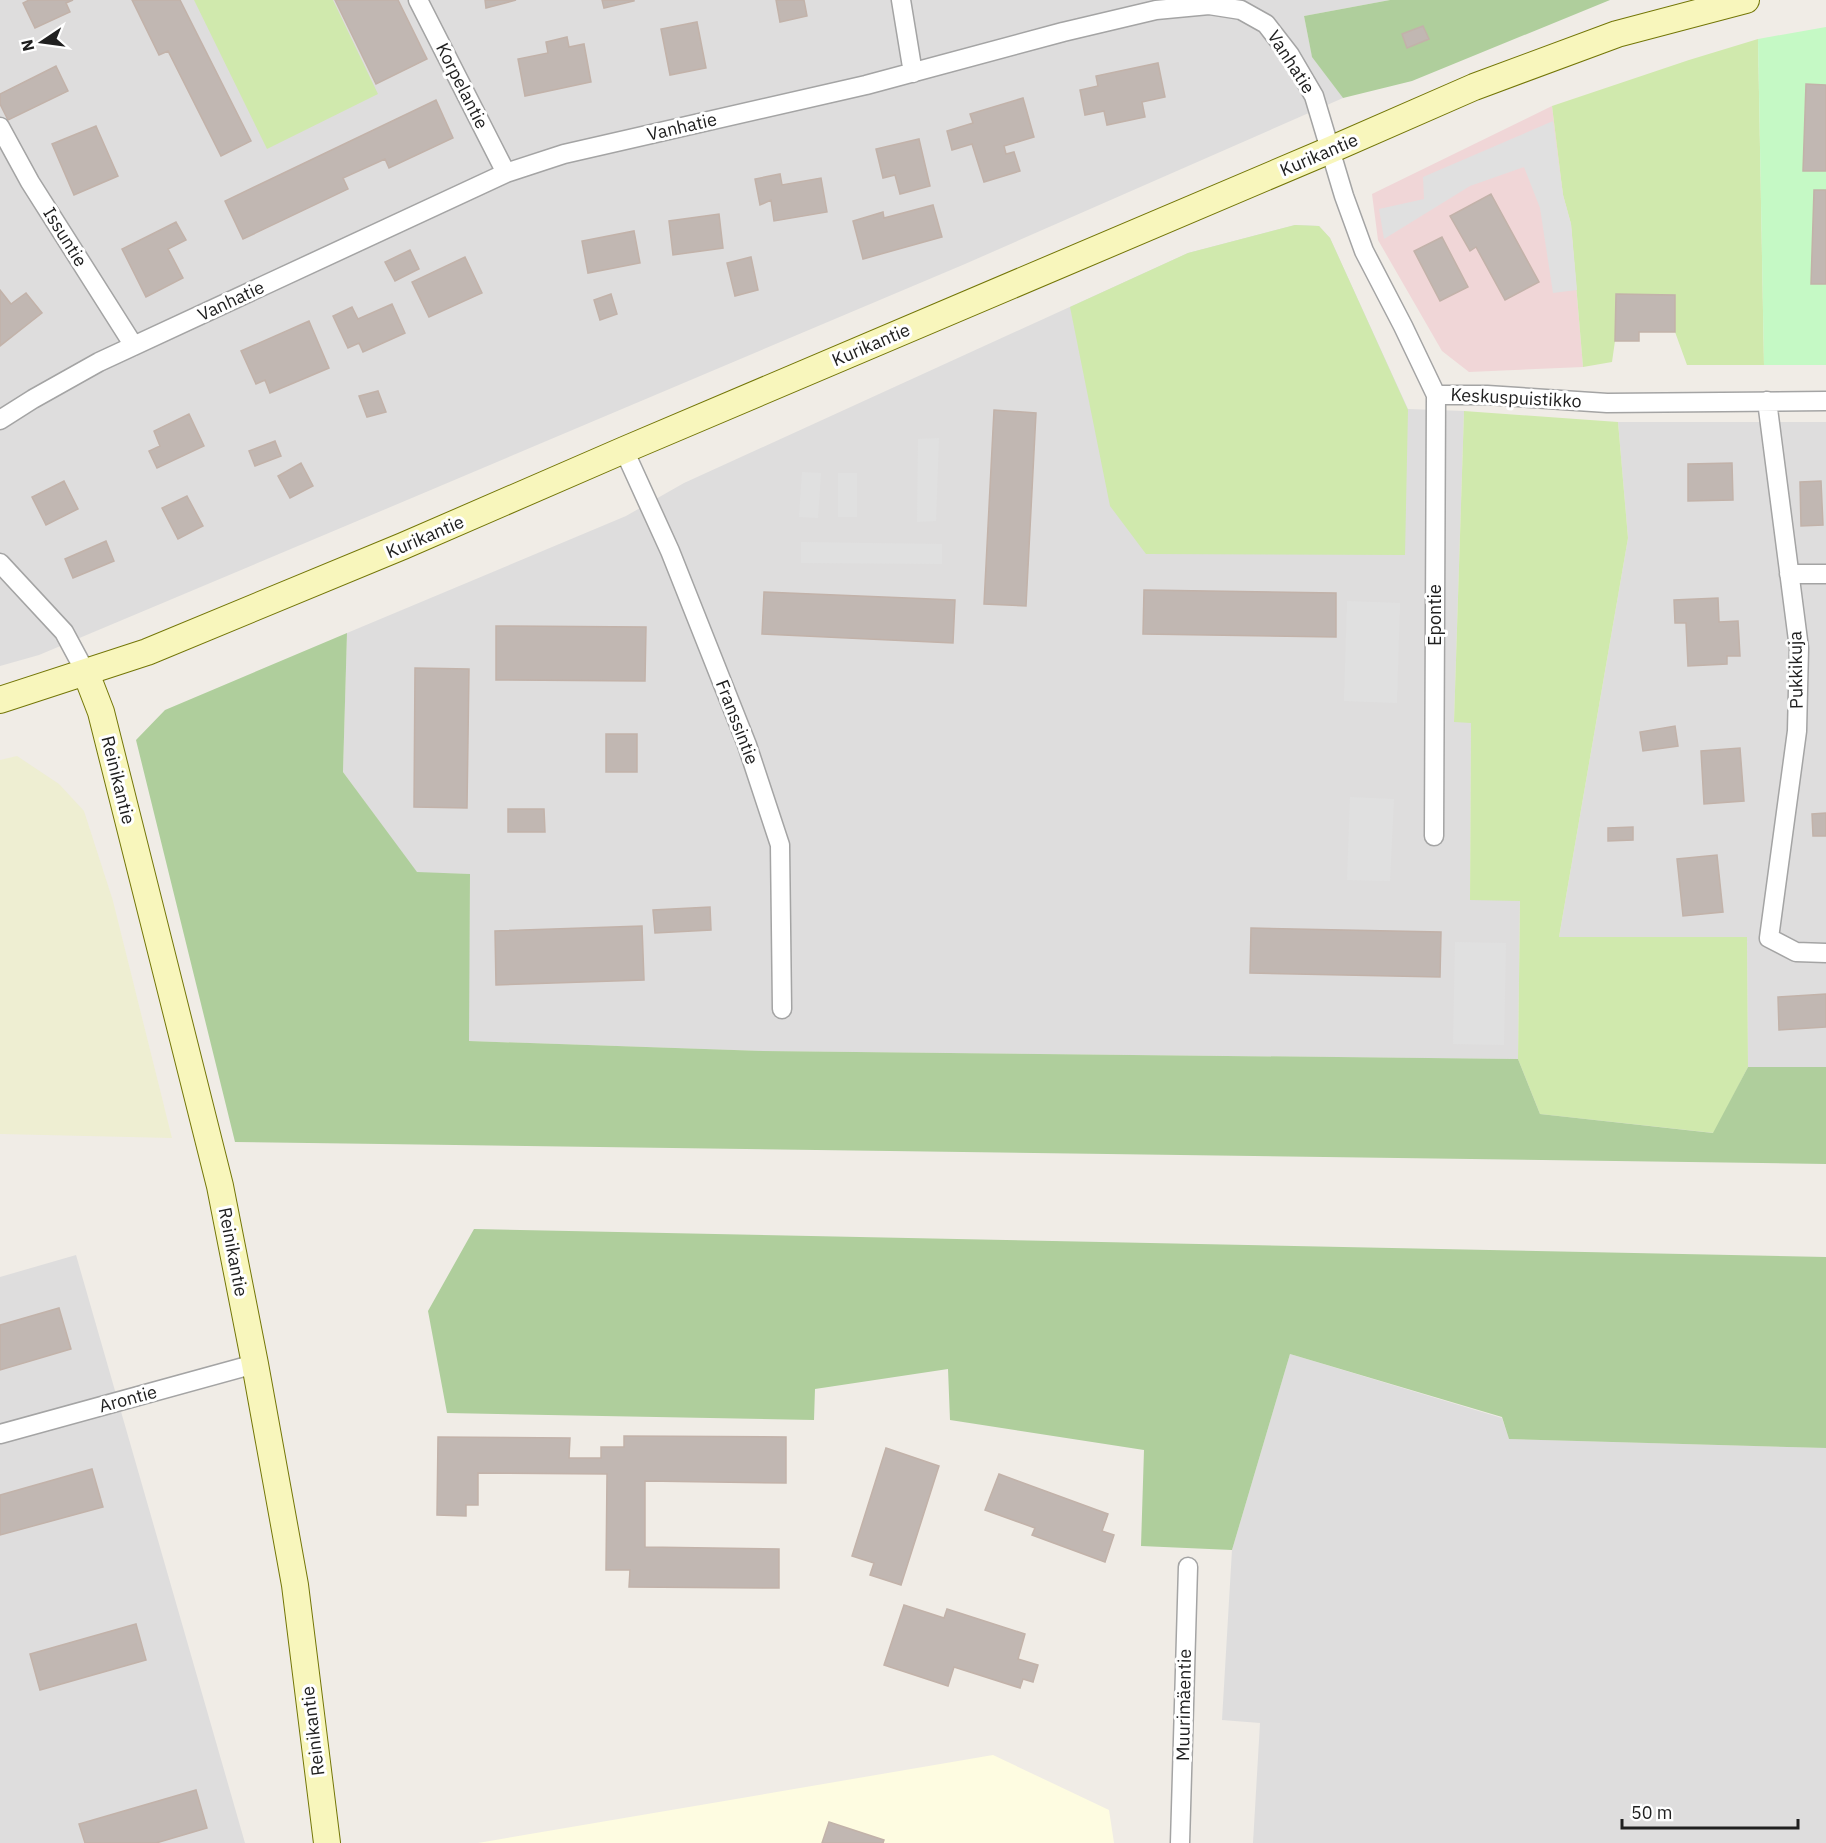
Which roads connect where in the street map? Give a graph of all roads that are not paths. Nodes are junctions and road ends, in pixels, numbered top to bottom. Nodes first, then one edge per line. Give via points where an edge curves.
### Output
1 (418, 0) edge
2 (901, 0) edge
3 (1746, 0) edge
4 (913, 73) junction
5 (0, 127) edge
6 (1330, 150) junction
7 (507, 173) junction
8 (134, 346) junction
9 (1436, 395) junction
10 (1767, 401) junction
11 (1826, 401) edge
12 (0, 420) edge
13 (624, 450) junction
14 (0, 563) edge
15 (1789, 574) junction
16 (1826, 574) edge
17 (86, 673) junction
18 (0, 700) edge
19 (1434, 836) dead end
20 (1826, 953) edge
21 (782, 1009) dead end
22 (255, 1364) junction
23 (0, 1434) edge
24 (1188, 1568) dead end
25 (327, 1843) edge
26 (1180, 1843) edge

1 - 7 street, Korpelantie
2 - 4 street
3 - 6 street, Kurikantie via 1617,34 1474,87
4 - 6 street, Vanhatie via 1156,10 1209,5 1241,9 1266,24 1290,55 1314,96
4 - 7 street, Vanhatie via 564,154
5 - 8 street, Issuntie via 30,182
6 - 9 street, Keskuspuistikko via 1364,251
6 - 13 street, Kurikantie
7 - 8 street, Vanhatie
8 - 12 street, Vanhatie
9 - 10 street, Keskuspuistikko via 1487,394 1607,403
9 - 19 street, Epontie
10 - 11 street, Keskuspuistikko
10 - 15 street, Pukkikuja
13 - 17 street, Kurikantie via 393,551 147,652
13 - 21 street, Franssintie via 747,745 780,845
14 - 17 street via 64,632
15 - 16 street
15 - 20 street, Pukkikuja via 1799,648 1797,731 1769,938 1796,952
17 - 18 street, Kurikantie
17 - 22 street, Reinikantie via 101,712 220,1186
22 - 23 street, Arontie
22 - 25 street, Reinikantie via 295,1585
24 - 26 street, Muurimäentie

